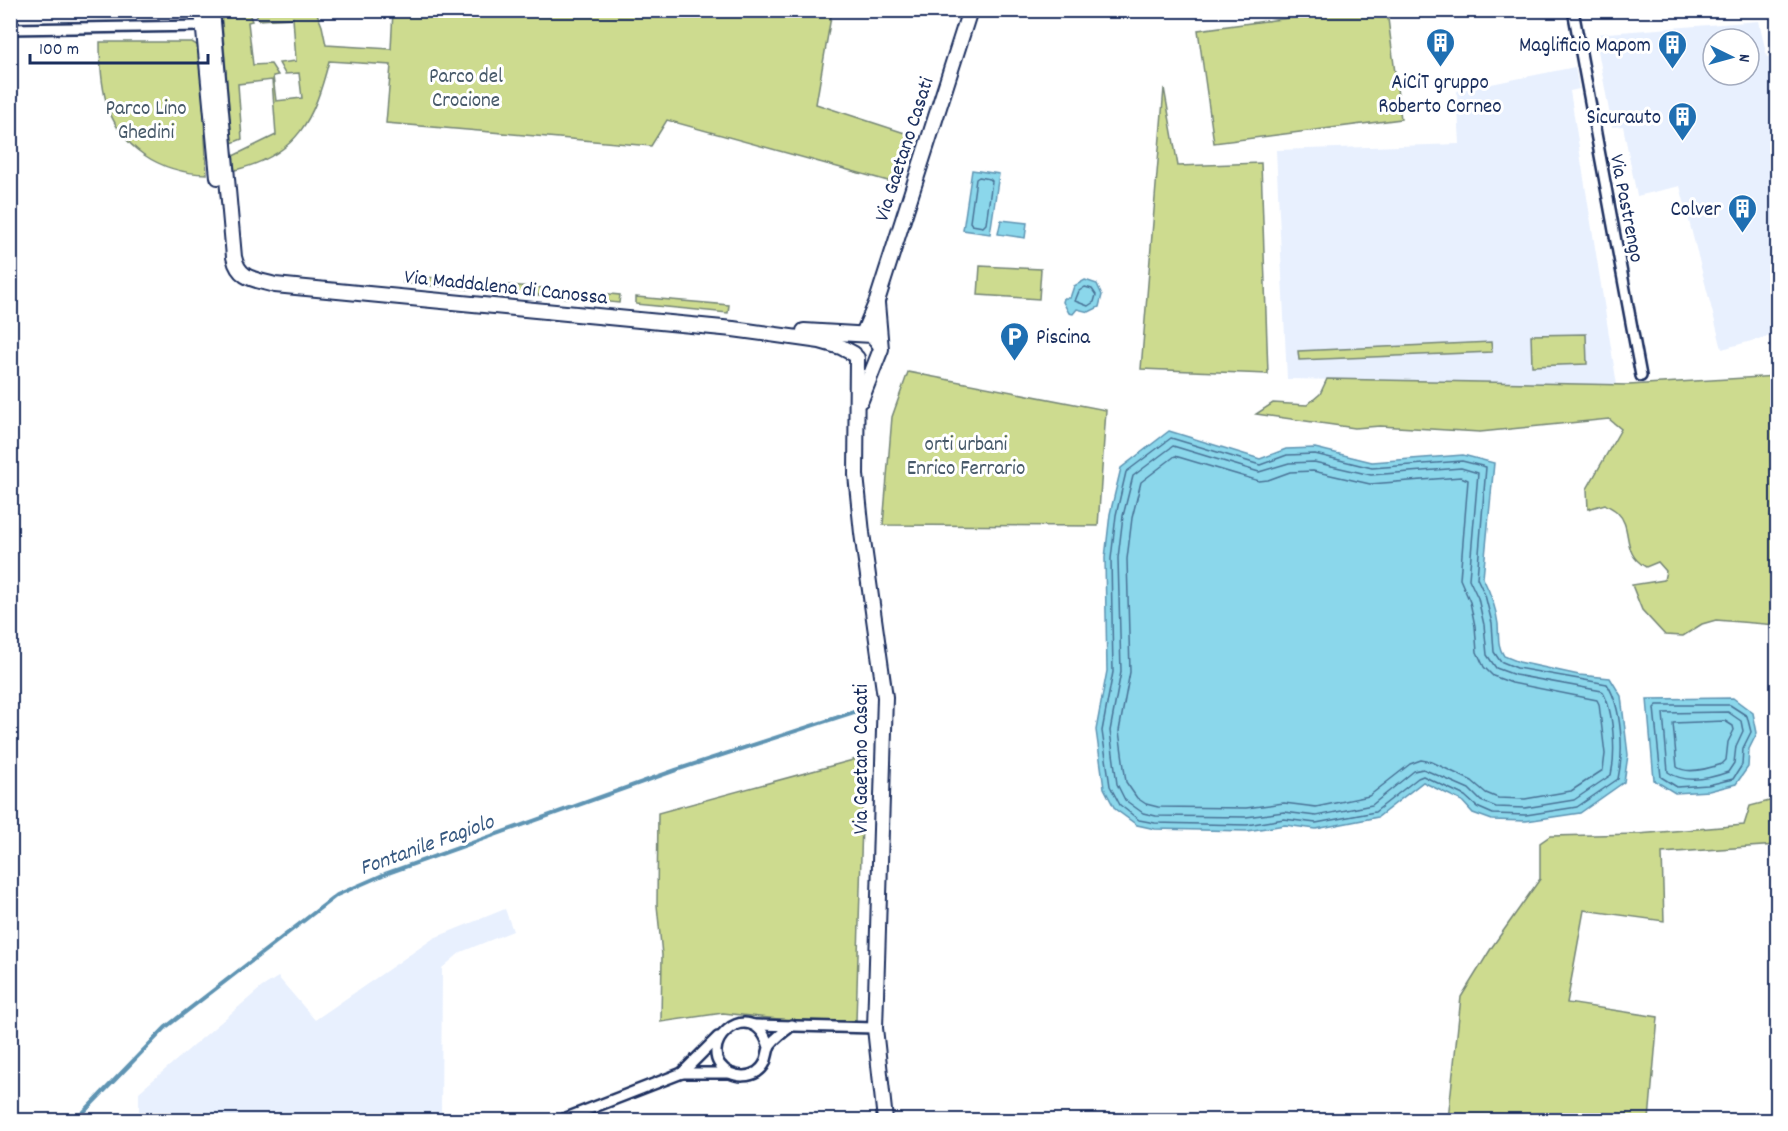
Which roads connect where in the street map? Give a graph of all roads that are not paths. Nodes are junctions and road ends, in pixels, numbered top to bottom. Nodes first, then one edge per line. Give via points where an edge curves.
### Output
1 (953, 10) edge
2 (1573, 10) edge
3 (209, 12) edge
4 (969, 12) edge
5 (203, 26) junction
6 (10, 29) edge
7 (217, 68) junction
8 (209, 98) junction
9 (224, 151) junction
10 (221, 215) junction
11 (275, 285) junction
12 (877, 301) junction
13 (733, 329) junction
14 (861, 335) junction
15 (879, 351) junction
16 (856, 356) junction
17 (1641, 376) dead end
18 (856, 419) junction
19 (753, 1025) junction
20 (792, 1025) junction
21 (875, 1028) junction
22 (722, 1033) junction
23 (769, 1047) junction
24 (682, 1072) junction
25 (729, 1073) junction
26 (561, 1120) edge
27 (885, 1120) edge

1 - 4 street
2 - 17 street, Via Pastrengo
3 - 5 street via 208,22
3 - 7 street, Via Maddalena di Canossa
4 - 12 street, Via Gaetano Casati
5 - 6 street
5 - 7 street
5 - 8 street, Via Maddalena di Canossa
7 - 9 street, Via Maddalena di Canossa
8 - 9 street via 217,108
8 - 10 street, Via Maddalena di Canossa
9 - 10 street
9 - 11 street, Via Maddalena di Canossa via 236,268 245,276
10 - 11 street, Via Maddalena di Canossa via 231,273 246,285
11 - 13 street, Via Maddalena di Canossa
12 - 14 street, Via Gaetano Casati
12 - 15 street, Via Gaetano Casati
13 - 14 street, Via Maddalena di Canossa
13 - 16 street, Via Maddalena di Canossa via 820,341
14 - 15 street via 872,335
14 - 16 street, Via Gaetano Casati via 854,344
15 - 16 street via 866,362
15 - 18 street, Via Gaetano Casati
16 - 18 street, Via Gaetano Casati
18 - 21 street, Via Gaetano Casati via 862,533 885,697
19 - 20 street
19 - 22 street via 738,1024
19 - 23 street via 761,1030
20 - 21 street
20 - 23 street
21 - 27 street, Via Gaetano Casati
22 - 24 street
22 - 25 street via 716,1050 722,1067
23 - 25 street via 760,1070 744,1076
24 - 25 street
24 - 26 street

